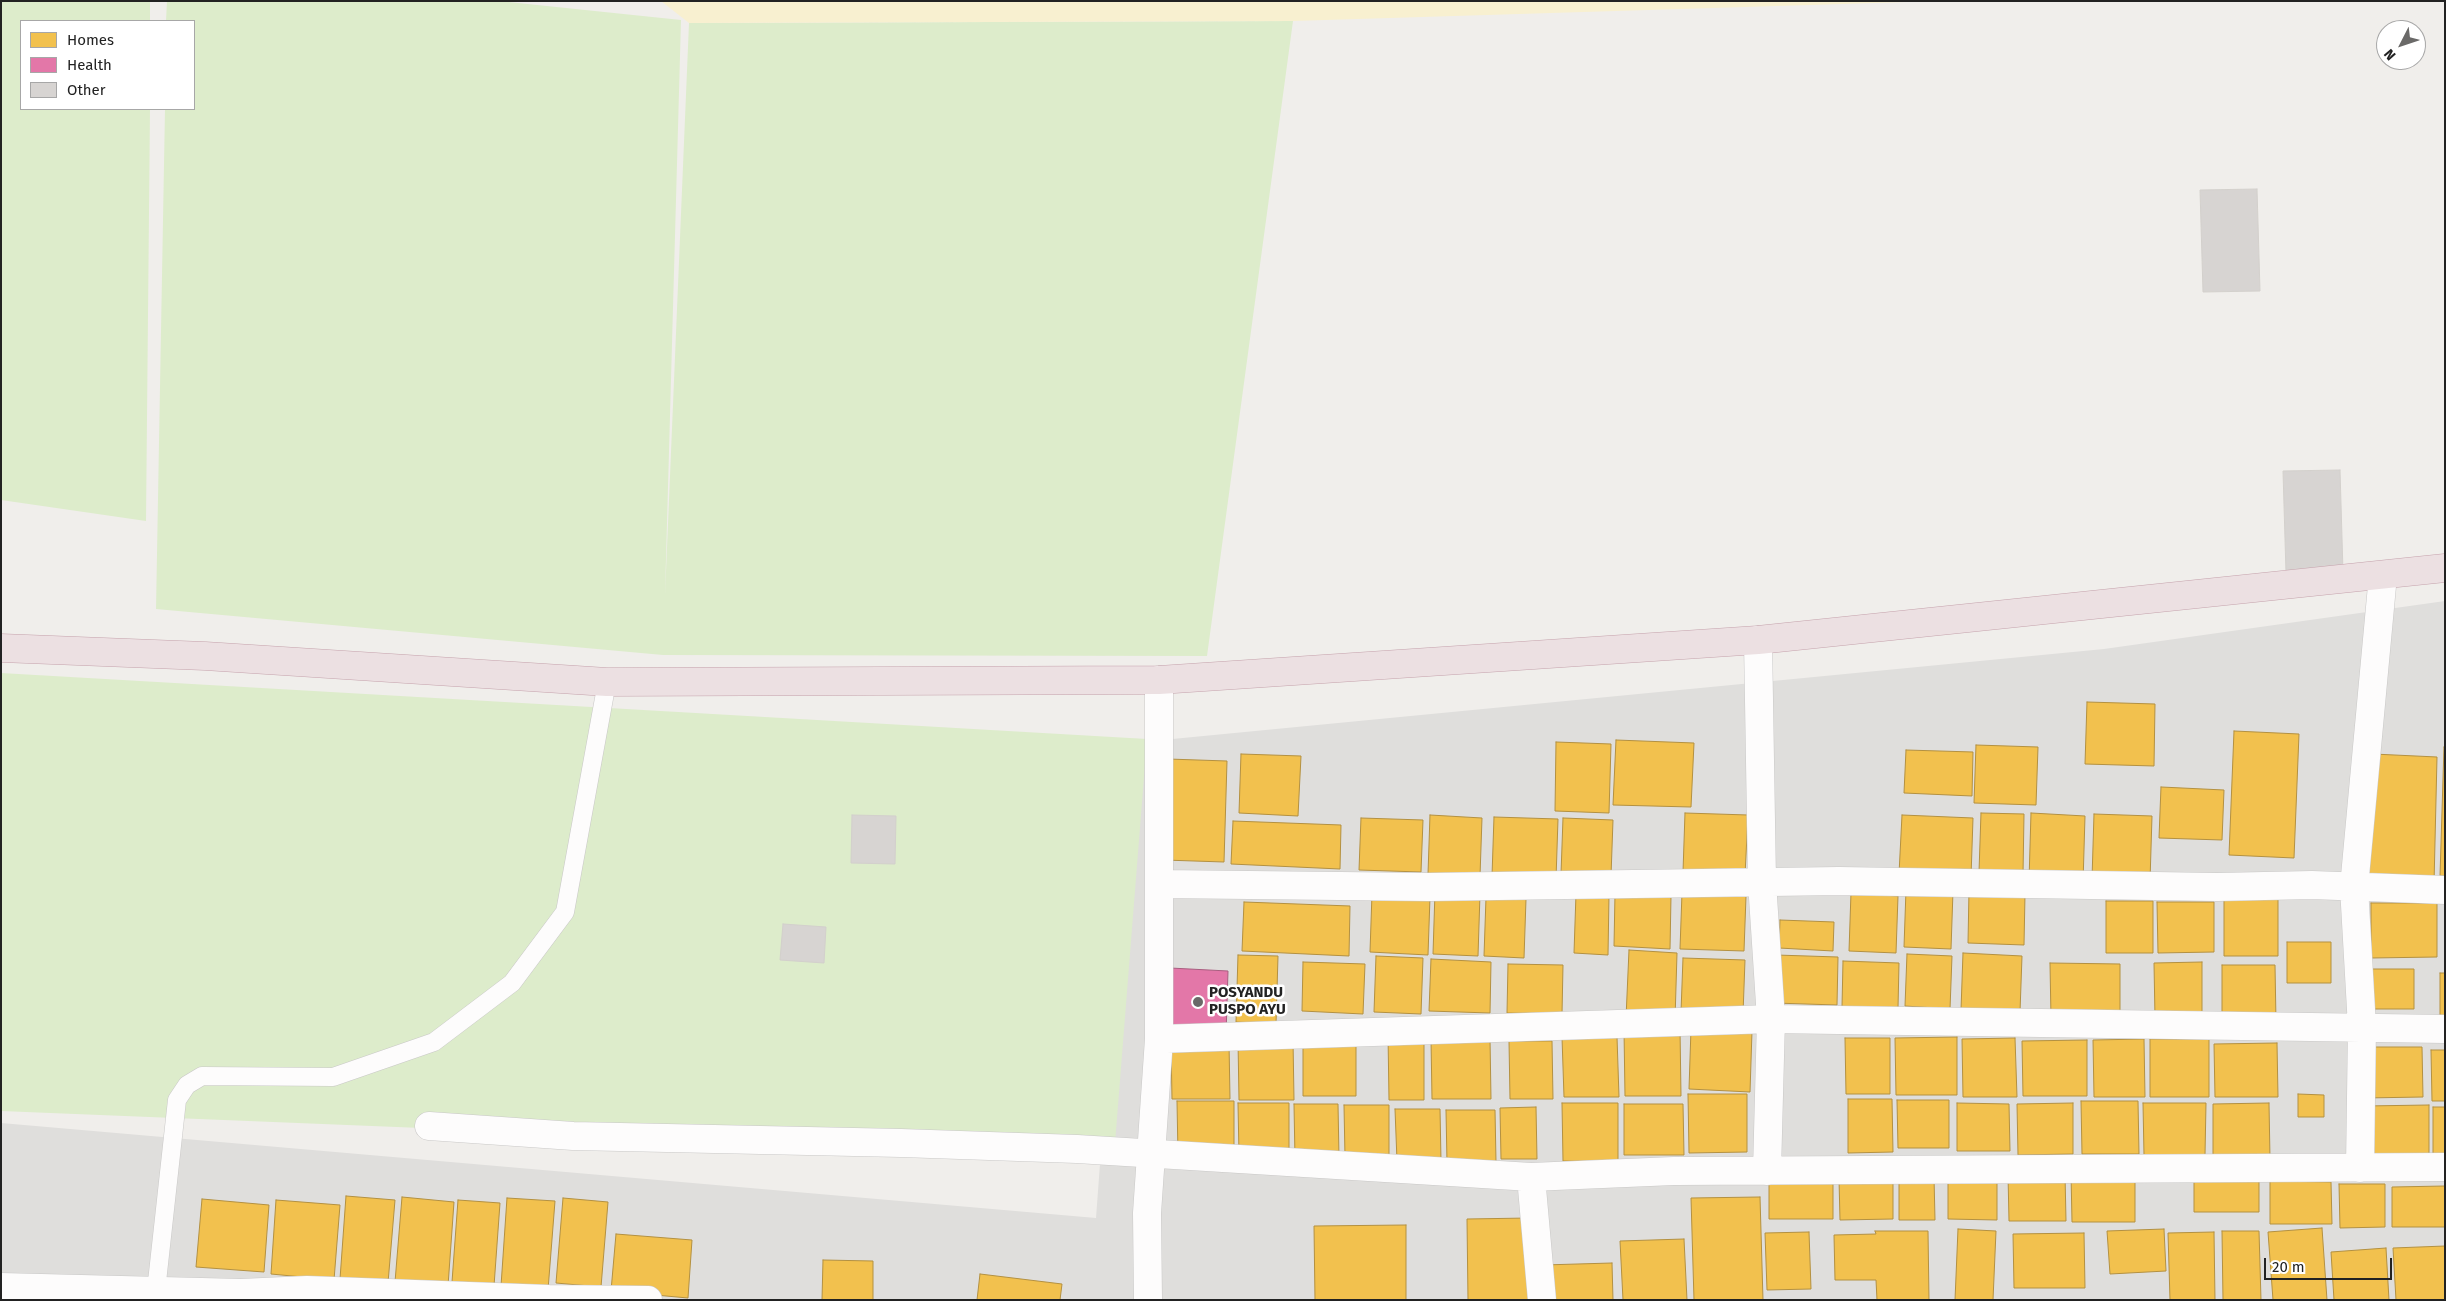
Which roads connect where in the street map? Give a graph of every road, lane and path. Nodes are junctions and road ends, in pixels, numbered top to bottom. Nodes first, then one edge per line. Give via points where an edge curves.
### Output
1 (2445, 568) edge
2 (2383, 575) junction
3 (1758, 640) junction
4 (1, 648) edge
5 (1159, 680) junction
6 (607, 682) junction
7 (1762, 882) junction
8 (1160, 884) junction
9 (2354, 888) junction
10 (2445, 890) edge
11 (1771, 1019) junction
12 (2362, 1027) junction
13 (2445, 1029) edge
14 (1159, 1039) junction
15 (430, 1126) dead end
16 (1152, 1155) junction
17 (2360, 1168) junction
18 (2445, 1168) edge
19 (1767, 1171) junction
20 (1530, 1176) junction
21 (1, 1288) edge
22 (156, 1291) junction
23 (549, 1299) edge
24 (648, 1300) edge
25 (1148, 1300) edge
26 (1542, 1300) edge

1 - 2 highway
2 - 3 highway
2 - 9 street
3 - 5 highway
3 - 7 street
4 - 6 highway via 205,656
5 - 6 highway
5 - 8 street
6 - 22 lane via 565,912 512,983 434,1042 332,1077 202,1076 187,1085 177,1100
7 - 8 street via 1429,887
7 - 9 street via 2217,887 2312,885
7 - 11 street
8 - 14 street
9 - 10 street
9 - 12 street
11 - 12 street
11 - 14 street
11 - 19 street
12 - 13 street
12 - 17 street
14 - 16 street
15 - 16 street via 573,1136 901,1143
16 - 20 street
16 - 25 street via 1147,1213
17 - 18 street
17 - 19 street
19 - 20 street
20 - 26 street
21 - 22 street
22 - 23 street via 241,1293 307,1290
23 - 24 street

